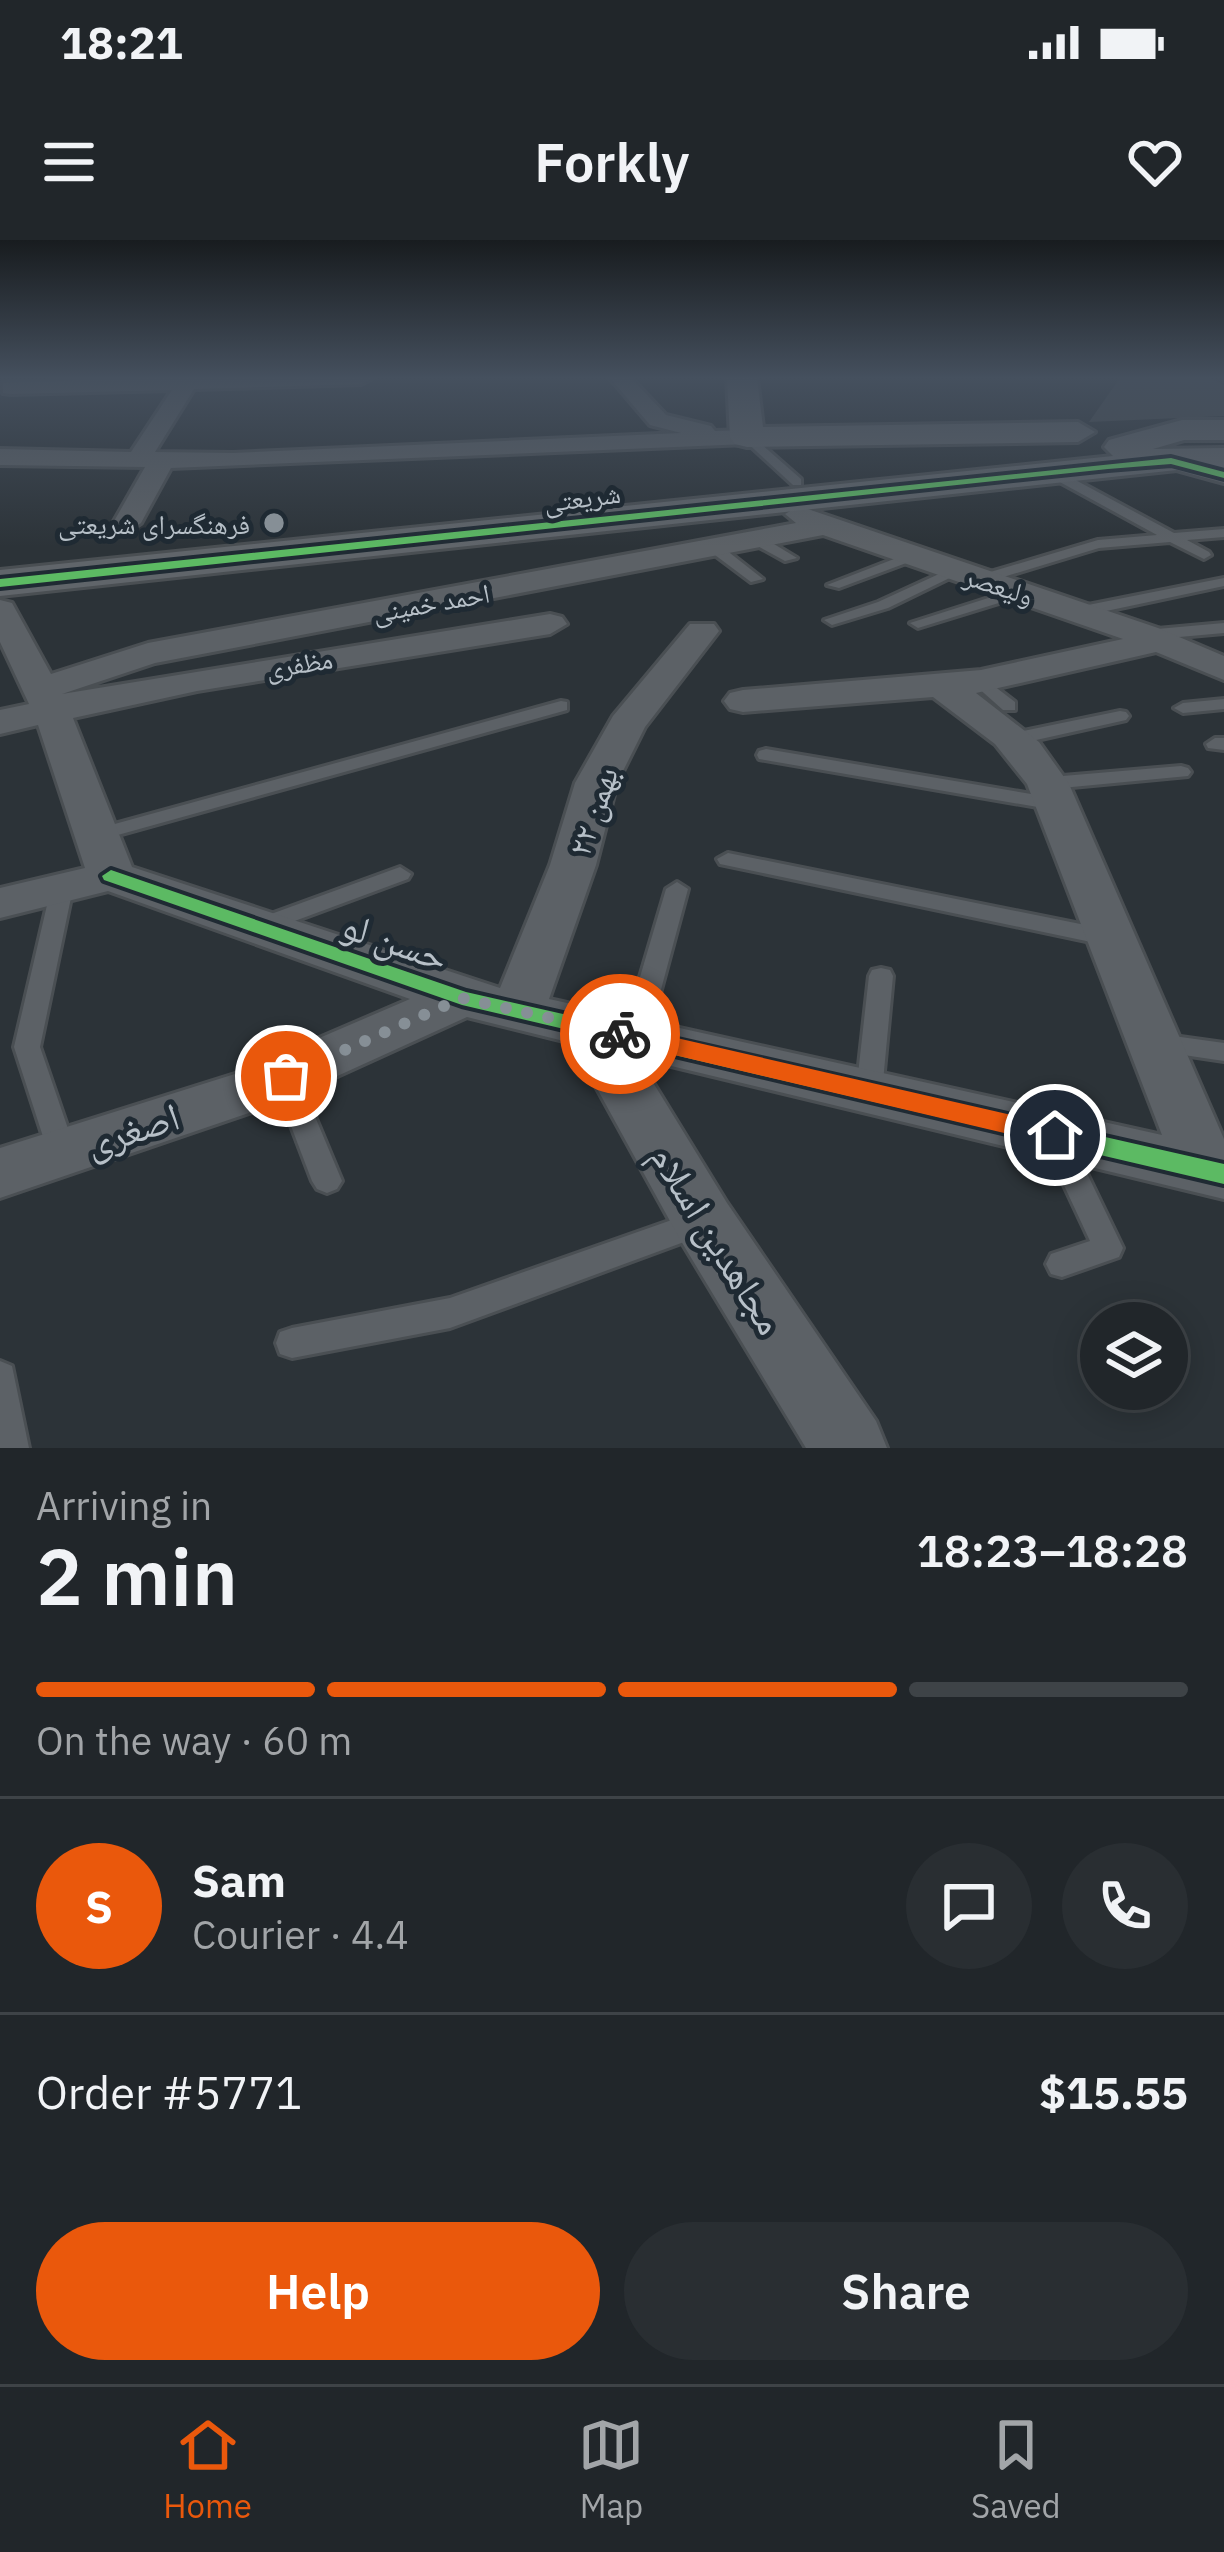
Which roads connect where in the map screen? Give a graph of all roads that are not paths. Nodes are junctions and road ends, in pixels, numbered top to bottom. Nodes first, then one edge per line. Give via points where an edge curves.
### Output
1 (162, 434) edge
2 (286, 434) edge
3 (731, 434) edge
4 (244, 435) dead end
5 (747, 437) junction
6 (1207, 440) edge
7 (1121, 447) junction
8 (1050, 452) junction
9 (0, 457) edge
10 (278, 459) junction
11 (149, 461) junction
12 (233, 461) junction
13 (1224, 476) edge
14 (785, 491) junction
15 (127, 523) dead end
16 (825, 526) junction
17 (1224, 533) edge
18 (1167, 535) junction
19 (759, 542) junction
20 (716, 549) junction
21 (1204, 555) dead end
22 (912, 556) junction
23 (790, 558) dead end
24 (970, 576) junction
25 (0, 579) edge
26 (756, 579) dead end
27 (1224, 582) edge
28 (834, 585) dead end
29 (1023, 591) junction
30 (0, 610) edge
31 (1078, 613) junction
32 (832, 620) dead end
33 (918, 623) dead end
34 (550, 624) dead end
35 (1224, 628) edge
36 (702, 631) dead end
37 (1153, 638) junction
38 (11, 652) edge
39 (1224, 669) edge
40 (45, 700) junction
41 (743, 701) dead end
42 (986, 703) junction
43 (1224, 704) edge
44 (561, 706) dead end
45 (1184, 708) dead end
46 (1120, 716) dead end
47 (0, 722) edge
48 (766, 755) dead end
49 (1181, 772) dead end
50 (1053, 794) junction
51 (105, 855) junction
52 (728, 859) dead end
53 (400, 874) dead end
54 (62, 889) junction
55 (677, 889) dead end
56 (0, 903) edge
57 (257, 928) junction
58 (1111, 938) junction
59 (881, 976) dead end
60 (462, 998) junction
61 (518, 1011) junction
62 (613, 1032) junction
63 (1153, 1042) junction
64 (1224, 1052) edge
65 (286, 1076) junction
66 (869, 1092) junction
67 (1055, 1135) junction
68 (62, 1152) junction
69 (0, 1173) edge
70 (1216, 1173) edge
71 (327, 1181) dead end
72 (704, 1222) junction
73 (1062, 1264) dead end
74 (292, 1343) dead end
75 (0, 1377) edge
76 (10, 1448) edge
77 (849, 1448) edge

1 - 11 street
2 - 10 street
3 - 5 street
4 - 12 street
5 - 8 street
5 - 10 street
5 - 14 lane
6 - 7 street
6 - 8 street, شریعتی
6 - 13 street
7 - 8 street, شریعتی
7 - 25 street, شریعتی via 1038,465
8 - 14 street, شریعتی
8 - 18 lane
9 - 11 street
10 - 12 street
11 - 12 street
11 - 15 street
14 - 16 street, ولیعصر
14 - 25 street, شریعتی
16 - 19 street, احمد خمینی
16 - 22 street, ولیعصر
17 - 18 lane
18 - 21 lane
18 - 24 lane
19 - 20 street, احمد خمینی
19 - 23 lane
20 - 26 lane
20 - 40 street, احمد خمینی via 148,654
22 - 24 street, ولیعصر
22 - 28 lane
24 - 29 street, ولیعصر
24 - 32 lane
27 - 31 lane
29 - 31 street, ولیعصر
29 - 33 lane
30 - 38 street
31 - 37 street, ولیعصر
34 - 40 street, مظفری
35 - 37 lane
36 - 61 street, ۲۲ بهمن via 627,724 596,783
37 - 39 street, ولیعصر
37 - 42 street
38 - 40 street
40 - 47 street
40 - 51 street
41 - 42 street
42 - 46 lane
42 - 50 street, حسن لو
43 - 45 lane
44 - 51 lane
48 - 50 lane
49 - 50 lane
50 - 58 street, حسن لو
51 - 54 street
51 - 57 street, حسن لو
52 - 58 lane
53 - 57 lane
54 - 56 street
54 - 68 lane via 27,1047
55 - 62 lane
57 - 60 street, حسن لو
58 - 63 street, حسن لو
59 - 66 lane
60 - 61 street, حسن لو
60 - 65 street, اصغری
61 - 62 street, حسن لو
62 - 66 street, حسن لو
62 - 72 street, مجاهدین اسلام
63 - 64 lane
63 - 70 street, حسن لو
65 - 68 street, اصغری
65 - 71 lane
66 - 67 street, حسن لو
67 - 70 street, حسن لو
67 - 73 lane via 1108,1248
68 - 69 street, اصغری
72 - 74 lane via 449,1313
72 - 77 street, مجاهدین اسلام
75 - 76 lane

